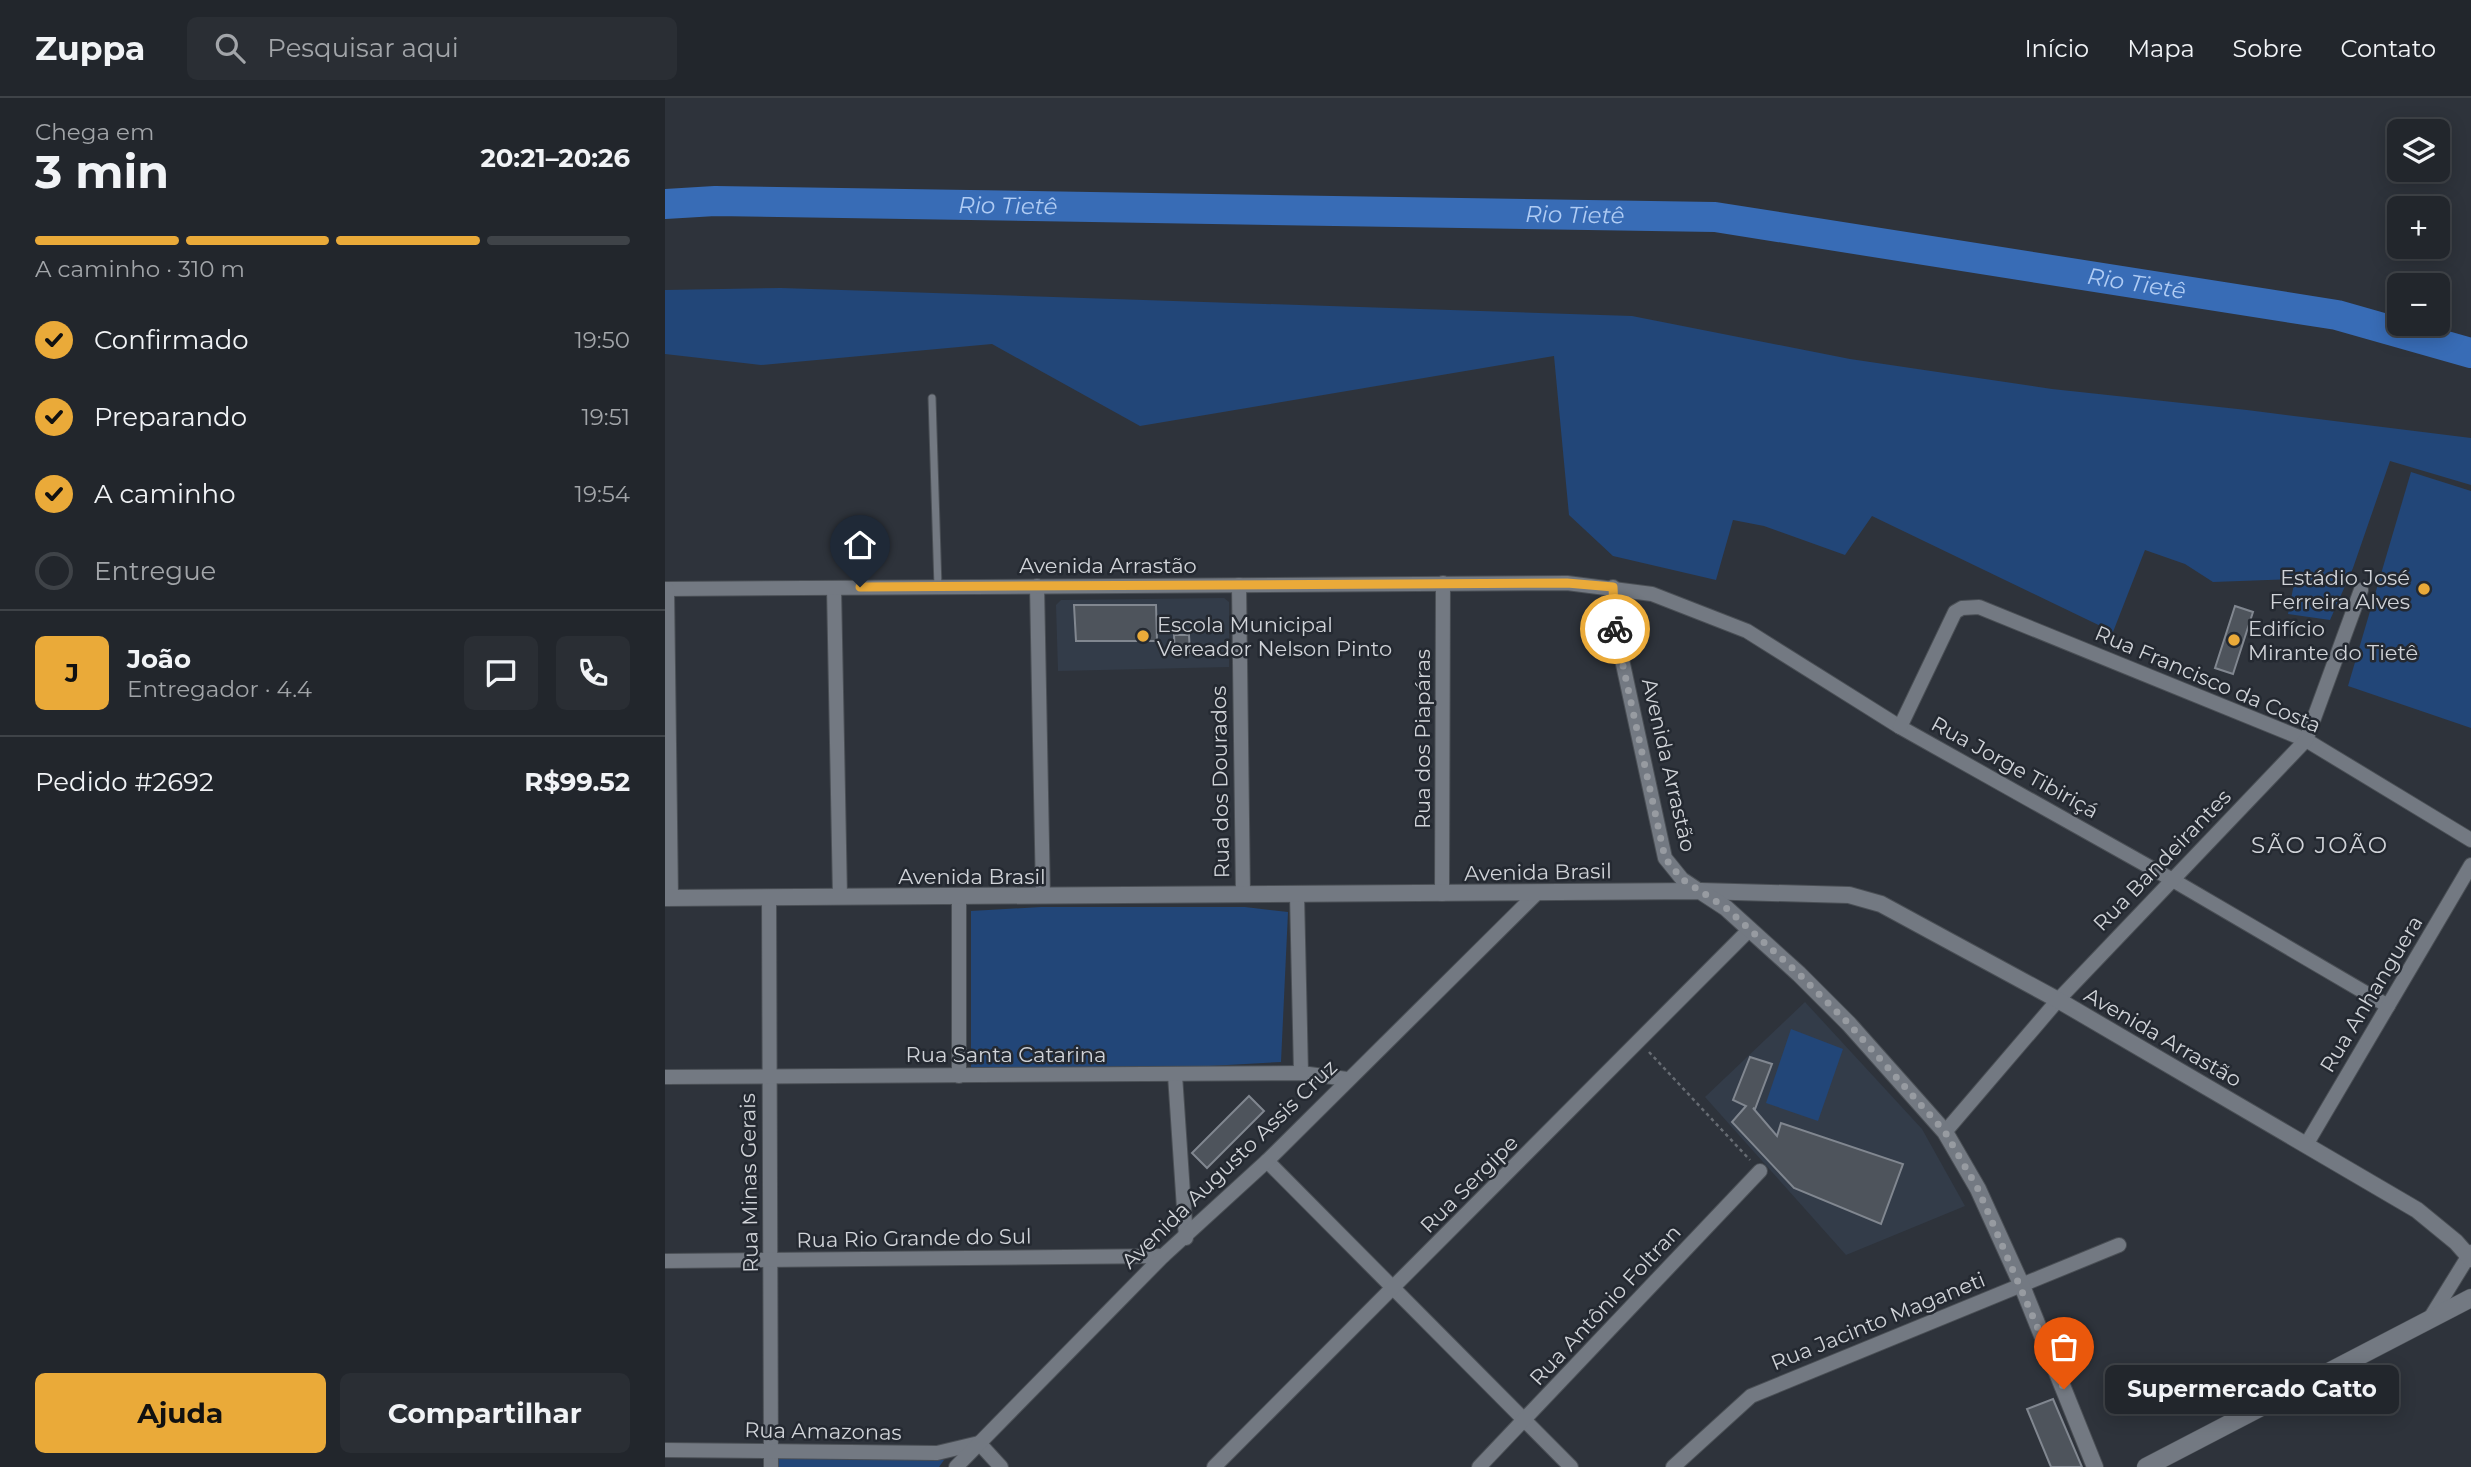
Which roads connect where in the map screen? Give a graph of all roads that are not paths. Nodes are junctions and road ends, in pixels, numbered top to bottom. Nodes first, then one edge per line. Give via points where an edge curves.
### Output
1 (932, 398) dead end
2 (1443, 583) junction
3 (1238, 585) junction
4 (1037, 586) junction
5 (937, 587) junction
6 (1613, 587) junction
7 (834, 588) junction
8 (666, 589) edge
9 (2361, 590) dead end
10 (1900, 727) junction
11 (2306, 740) junction
12 (2471, 840) edge
13 (2471, 865) edge
14 (2171, 879) junction
15 (1700, 891) junction
16 (1442, 894) junction
17 (1536, 894) junction
18 (1243, 895) junction
19 (1297, 895) junction
20 (1043, 896) junction
21 (839, 897) junction
22 (959, 897) junction
23 (668, 898) edge
24 (769, 898) junction
25 (1750, 929) junction
26 (2058, 1000) junction
27 (2388, 1006) junction
28 (1301, 1073) junction
29 (1175, 1075) junction
30 (769, 1076) junction
31 (959, 1076) junction
32 (665, 1077) edge
33 (1347, 1079) junction
34 (1945, 1132) junction
35 (2306, 1144) junction
36 (1267, 1161) junction
37 (1760, 1171) road end
38 (1186, 1238) junction
39 (2119, 1245) dead end
40 (2470, 1255) edge
41 (1163, 1256) junction
42 (665, 1261) edge
43 (771, 1261) junction
44 (2022, 1286) junction
45 (1396, 1288) junction
46 (2471, 1298) edge
47 (2429, 1320) junction
48 (1526, 1420) junction
49 (979, 1443) junction
50 (665, 1450) edge
51 (771, 1451) junction
52 (771, 1467) edge
53 (955, 1467) edge
54 (1001, 1467) edge
55 (1214, 1467) edge
56 (1479, 1467) edge
57 (1570, 1467) edge
58 (1673, 1467) edge
59 (2095, 1467) edge
60 (2146, 1467) edge

1 - 5 lane
2 - 3 street, Avenida Arrastão
2 - 6 street, Avenida Arrastão
2 - 16 street, Rua dos Piapáras
3 - 4 street, Avenida Arrastão
3 - 18 street, Rua dos Dourados
4 - 5 street, Avenida Arrastão
4 - 20 street
5 - 7 street, Avenida Arrastão
6 - 10 street, Rua Jorge Tibiriçá via 1652,594 1747,631
6 - 15 street, Avenida Arrastão via 1613,618 1665,858 1682,879
7 - 8 street, Avenida Arrastão
7 - 21 street
8 - 23 street
9 - 11 street, Rua Bandeirantes
10 - 11 street, Rua Francisco da Costa via 1955,612 1979,607
10 - 14 street, Rua Jorge Tibiriçá
11 - 12 street, Rua Francisco da Costa
11 - 14 street, Rua Bandeirantes
13 - 27 street, Rua Anhanguera
14 - 26 street, Rua Bandeirantes
14 - 27 street, Rua Jorge Tibiriçá
15 - 17 street, Avenida Brasil
15 - 25 street
15 - 26 street, Avenida Arrastão via 1849,895 1881,904
16 - 17 street, Avenida Brasil
16 - 19 street, Avenida Brasil
17 - 33 street, Avenida Augusto Assis Cruz
18 - 19 street, Avenida Brasil
18 - 20 street, Avenida Brasil
19 - 28 street
20 - 22 street, Avenida Brasil
21 - 22 street, Avenida Brasil
21 - 24 street, Avenida Brasil
22 - 31 street
23 - 24 street, Avenida Brasil
24 - 30 street, Rua Minas Gerais
25 - 34 street via 1849,1024
25 - 45 street, Rua Sergipe
26 - 34 street, Rua Bandeirantes
26 - 35 street, Avenida Arrastão
27 - 35 street, Rua Anhanguera
28 - 29 street, Rua Santa Catarina
28 - 33 street, Rua Santa Catarina
29 - 31 street, Rua Santa Catarina
29 - 38 street
30 - 31 street, Rua Santa Catarina
30 - 32 street, Rua Santa Catarina
30 - 43 street, Rua Minas Gerais
33 - 36 street, Avenida Augusto Assis Cruz
34 - 44 street via 1978,1189
35 - 40 street, Avenida Arrastão via 2417,1210
36 - 38 street, Avenida Augusto Assis Cruz
36 - 45 street
37 - 48 street, Rua Antônio Foltran
38 - 41 street, Avenida Augusto Assis Cruz
39 - 44 street, Rua Jacinto Maganeti
40 - 47 street
41 - 43 street, Rua Rio Grande do Sul
41 - 49 street, Avenida Augusto Assis Cruz
42 - 43 street, Rua Rio Grande do Sul
43 - 51 street, Rua Minas Gerais
44 - 58 street, Rua Jacinto Maganeti via 1751,1396
44 - 59 street
45 - 48 street
45 - 55 street, Rua Sergipe
46 - 47 main road
47 - 60 main road
48 - 56 street, Rua Antônio Foltran
48 - 57 street
49 - 51 street, Rua Amazonas via 937,1453
49 - 53 street, Avenida Augusto Assis Cruz
49 - 54 street
50 - 51 street, Rua Amazonas
51 - 52 street, Rua Minas Gerais

